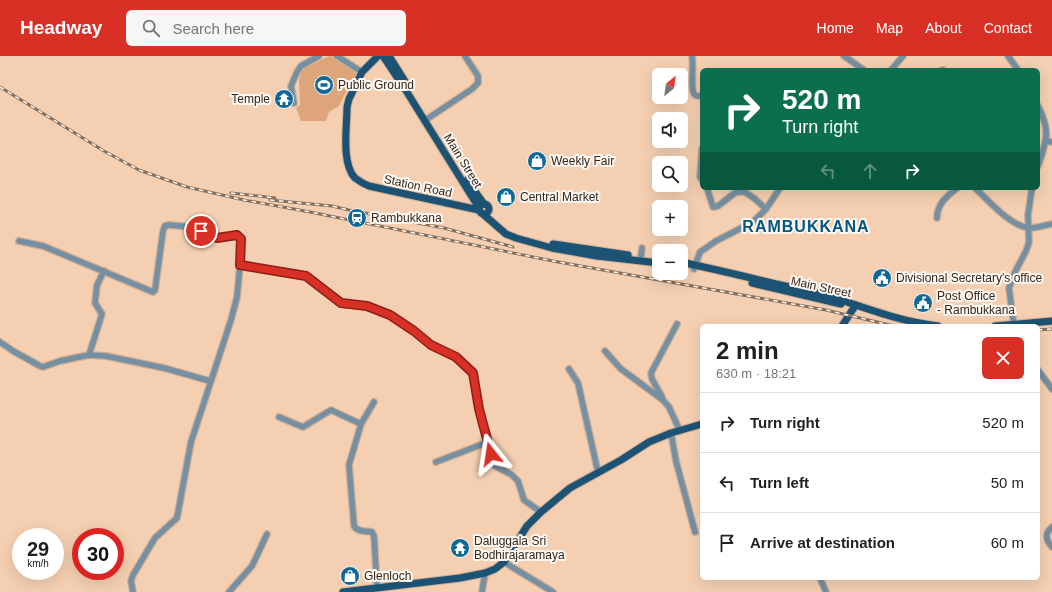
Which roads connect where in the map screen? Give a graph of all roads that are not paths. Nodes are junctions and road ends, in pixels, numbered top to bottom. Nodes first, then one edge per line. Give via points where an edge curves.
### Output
1 (319, 56) edge
2 (337, 56) edge
3 (378, 56) edge
4 (383, 56) edge
5 (389, 56) edge
6 (465, 56) edge
7 (692, 56) edge
8 (844, 56) edge
9 (903, 56) edge
10 (1008, 56) edge
11 (861, 68) edge
12 (893, 68) edge
13 (1017, 68) edge
14 (362, 72) junction
15 (700, 96) edge
16 (294, 103) dead end
17 (1040, 110) edge
18 (427, 123) junction
19 (1049, 141) edge
20 (1040, 161) edge
21 (708, 190) edge
22 (779, 190) edge
23 (955, 190) edge
24 (977, 190) edge
25 (1032, 190) edge
26 (483, 209) junction
27 (766, 209) junction
28 (937, 218) dead end
29 (1052, 224) edge
30 (1028, 228) junction
31 (19, 241) dead end
32 (533, 242) junction
33 (642, 248) dead end
34 (641, 256) junction
35 (652, 257) edge
36 (652, 262) edge
37 (240, 265) junction
38 (688, 265) edge
39 (688, 267) edge
40 (694, 267) junction
41 (104, 271) junction
42 (855, 306) junction
43 (1052, 321) edge
44 (677, 324) dead end
45 (843, 324) edge
46 (924, 324) edge
47 (1013, 324) edge
48 (1023, 324) edge
49 (0, 342) edge
50 (605, 351) dead end
51 (89, 355) junction
52 (569, 369) dead end
53 (1040, 373) edge
54 (210, 381) junction
55 (1052, 389) edge
56 (663, 400) junction
57 (374, 402) dead end
58 (279, 418) dead end
59 (361, 424) junction
60 (700, 425) edge
61 (680, 431) junction
62 (671, 433) junction
63 (488, 442) junction
64 (436, 462) dead end
65 (598, 472) junction
66 (541, 512) junction
67 (1052, 527) edge
68 (695, 532) dead end
69 (267, 534) dead end
70 (1052, 547) edge
71 (504, 562) junction
72 (485, 573) junction
73 (821, 580) edge
74 (377, 588) junction
75 (134, 592) edge
76 (230, 592) edge
77 (343, 592) edge
78 (482, 592) edge
79 (552, 592) edge
80 (826, 592) edge

1 - 16 street via 301,66 297,72 291,86
2 - 14 street
3 - 14 main road
4 - 18 main road
5 - 18 main road via 415,96
6 - 18 street via 478,76 478,83
7 - 15 street via 692,86 694,94
8 - 11 street
9 - 12 street
10 - 13 street
14 - 26 main road, Station Road via 347,107 347,162 356,178 379,189
17 - 19 street
18 - 26 main road, Main Street
19 - 20 street
21 - 27 street via 713,207 736,192 745,192
22 - 27 street
23 - 28 street via 939,206
24 - 30 street via 1007,217
25 - 30 street
26 - 32 main road, Main Street via 509,236
27 - 40 street via 753,222 700,252
29 - 30 street
30 - 47 street via 1029,242 1009,288
31 - 41 street via 43,246
32 - 34 main road, Main Street
32 - 36 main road, Main Street via 597,256
33 - 34 street
34 - 35 main road, Main Street
37 - 41 street via 241,239 237,235 217,238 192,227 169,225 165,226 163,231 155,290 152,292
37 - 54 street via 237,296 231,320
37 - 63 street via 306,276 341,303 367,306 390,315 431,345 456,357 473,373
38 - 40 main road, Main Street
39 - 40 main road, Main Street
40 - 42 main road, Main Street via 832,297
41 - 51 street via 97,285 95,303 102,314
42 - 45 main road
42 - 46 main road, Main Street
43 - 48 main road
44 - 56 street via 651,373
49 - 51 street via 44,367
50 - 56 street via 621,369
51 - 54 street via 164,368
52 - 65 street via 578,383
53 - 55 street
54 - 75 street via 191,442 177,518 156,538 133,575 131,581
56 - 61 street
57 - 59 street
58 - 59 street via 303,427 330,410
59 - 74 street via 349,465 354,526 358,530 372,532 374,536
60 - 61 main road
61 - 62 main road
62 - 65 main road via 648,442
62 - 68 street
63 - 64 street
63 - 66 street via 495,466 512,475 518,481 524,500
65 - 66 main road via 570,488
66 - 71 main road via 527,526
67 - 70 street via 1046,535
69 - 76 street via 252,566
71 - 72 main road
71 - 79 street
72 - 74 main road
72 - 78 street
73 - 80 street
74 - 77 main road

